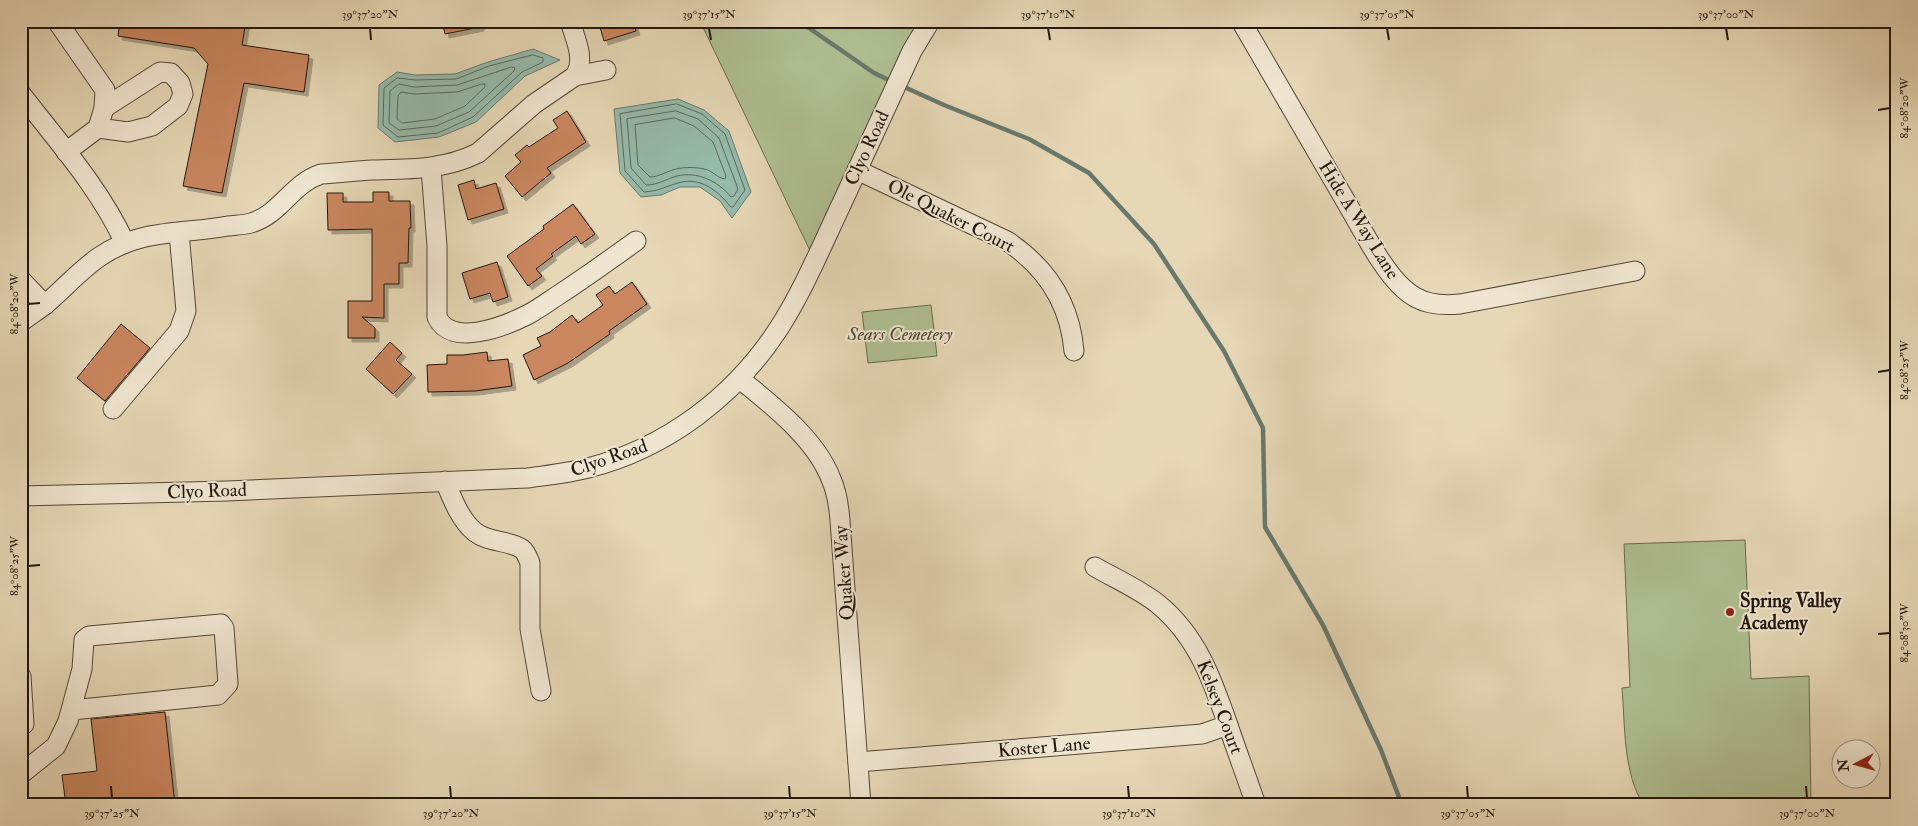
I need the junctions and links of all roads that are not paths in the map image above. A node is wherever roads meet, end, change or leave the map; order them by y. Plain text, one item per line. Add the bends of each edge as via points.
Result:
1 (58, 21) edge
2 (570, 21) edge
3 (930, 21) edge
4 (1241, 21) edge
5 (606, 70) dead end
6 (576, 76) junction
7 (21, 94) edge
8 (104, 108) junction
9 (98, 128) junction
10 (66, 152) junction
11 (431, 168) junction
12 (857, 170) junction
13 (179, 233) junction
14 (636, 241) dead end
15 (125, 243) junction
16 (1635, 271) dead end
17 (21, 280) edge
18 (45, 305) junction
19 (21, 322) edge
20 (1074, 351) dead end
21 (740, 379) junction
22 (113, 409) dead end
23 (445, 481) junction
24 (21, 496) edge
25 (1095, 567) dead end
26 (21, 676) edge
27 (541, 691) dead end
28 (72, 710) junction
29 (1228, 725) junction
30 (21, 726) edge
31 (858, 762) junction
32 (21, 774) edge
33 (861, 805) edge
34 (1256, 805) edge

1 - 8 street via 105,90
2 - 6 street via 581,59
3 - 12 street, Clyo Road via 912,52
4 - 16 street, Hide A Way Lane via 1367,238 1404,290 1421,300 1444,306
5 - 6 street
6 - 11 street via 534,104 478,153 450,165
7 - 10 street
8 - 9 street
8 - 9 street via 160,72 172,73 183,94 178,106 152,126 128,132
9 - 10 street
10 - 15 street via 101,197
11 - 13 street via 321,174 300,184 265,217 250,223
11 - 14 street via 437,246 437,318 452,332 483,331 530,314
12 - 20 street, Ole Quaker Court via 1007,241 1022,252 1039,268 1060,299 1068,315
12 - 21 street, Clyo Road via 798,295 758,358
13 - 15 street
13 - 22 street via 186,311 179,330
15 - 18 street via 85,266
17 - 18 street
18 - 19 street
21 - 23 street, Clyo Road via 694,419 622,458 559,474
21 - 31 street, Quaker Way via 802,435 816,451 832,479 840,521
23 - 24 street, Clyo Road
23 - 27 street via 455,504 474,531 486,539 516,546 526,552 530,563 530,629
25 - 29 street, Kelsey Court via 1139,591 1176,621 1197,649 1212,679
26 - 30 street via 24,724
28 - 28 street via 82,669 84,640 89,636 220,624 224,628 228,684 218,695
28 - 32 street via 56,746
29 - 31 street, Koster Lane via 1202,734
29 - 34 street, Kelsey Court
31 - 33 street, Quaker Way

